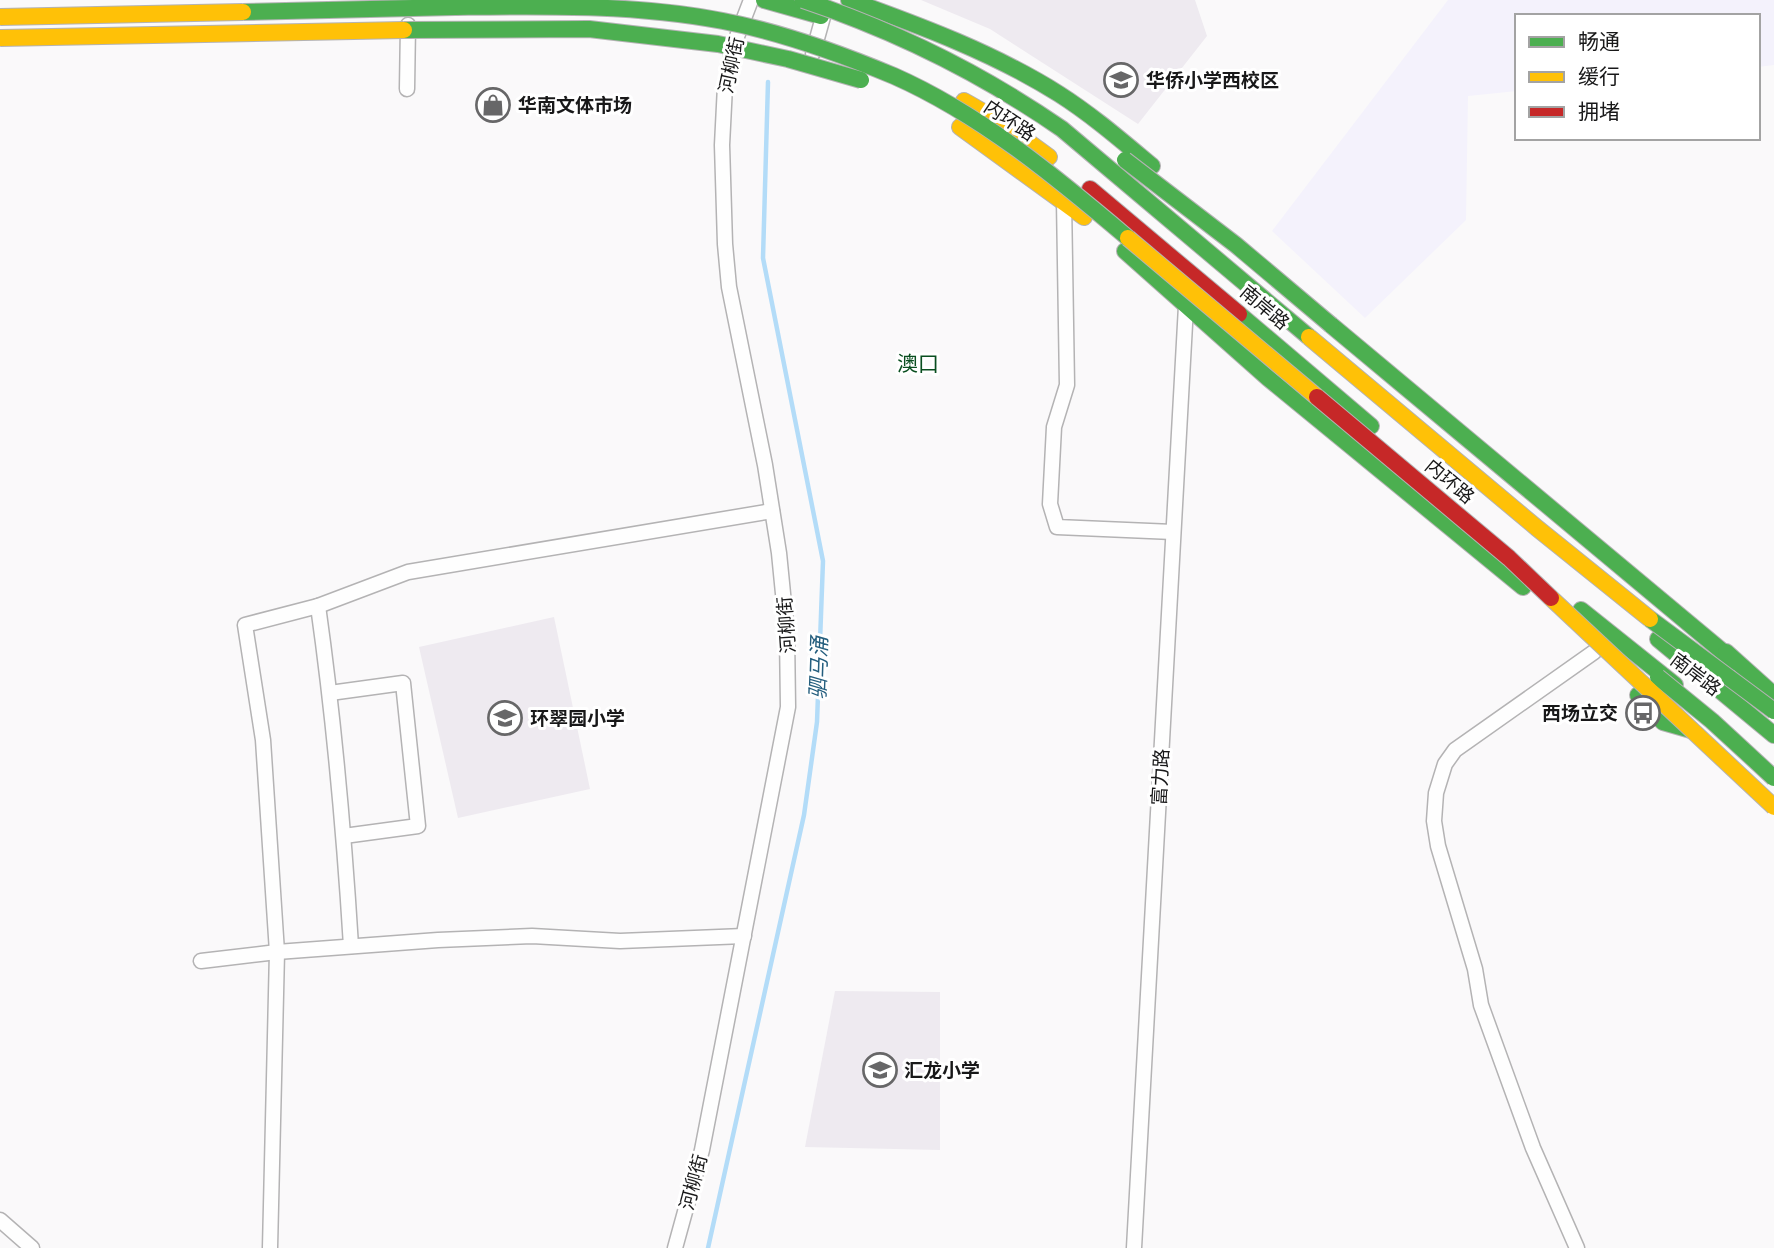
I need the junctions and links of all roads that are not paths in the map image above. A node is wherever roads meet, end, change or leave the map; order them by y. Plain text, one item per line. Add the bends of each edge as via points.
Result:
1 (205, 0) edge
2 (664, 0) edge
3 (764, 0) edge
4 (803, 0) edge
5 (849, 0) edge
6 (158, 1) edge
7 (685, 1) edge
8 (0, 4) edge
9 (748, 7) edge
10 (408, 13) junction
11 (0, 17) edge
12 (823, 17) junction
13 (204, 20) junction
14 (0, 26) edge
15 (738, 31) junction
16 (818, 34) junction
17 (0, 38) edge
18 (813, 53) junction
19 (983, 56) junction
20 (407, 89) dead end
21 (1020, 105) junction
22 (956, 110) junction
23 (1080, 181) junction
24 (1064, 201) junction
25 (1143, 205) junction
26 (1208, 213) junction
27 (1288, 278) junction
28 (1186, 306) junction
29 (1268, 310) junction
30 (1310, 324) junction
31 (772, 511) junction
32 (1441, 520) junction
33 (1485, 523) junction
34 (1173, 532) junction
35 (1509, 558) junction
36 (1512, 578) junction
37 (318, 606) junction
38 (1688, 639) junction
39 (1594, 652) junction
40 (1637, 656) junction
41 (1735, 662) junction
42 (1708, 681) junction
43 (330, 693) junction
44 (1774, 695) edge
45 (1774, 711) edge
46 (1774, 735) edge
47 (1713, 737) junction
48 (1753, 745) junction
49 (1740, 761) junction
50 (1774, 762) edge
51 (1774, 778) edge
52 (1774, 791) edge
53 (1774, 807) edge
54 (344, 836) junction
55 (744, 936) junction
56 (351, 946) junction
57 (277, 952) junction
58 (201, 961) dead end
59 (0, 1220) edge
60 (32, 1248) edge
61 (270, 1248) edge
62 (675, 1248) edge
63 (1134, 1248) edge
64 (1577, 1248) edge

1 - 6 main road
2 - 7 main road, 南岸路
3 - 12 main road, 南岸路
4 - 21 main road, 内环路, bridge via 971,70
5 - 19 main road
6 - 8 main road
6 - 13 main road
7 - 9 main road, 南岸路
9 - 15 street, 河柳街
9 - 16 main road, 南岸路
10 - 13 main road
10 - 15 main road via 594,13
10 - 20 street
11 - 22 main road, 内环路, bridge via 521,6 645,10 722,21 806,43 895,77
12 - 16 street
12 - 21 main road, 南岸路 via 923,56
13 - 14 main road
15 - 18 main road
15 - 31 street, 河柳街 via 727,68 723,114 724,244
16 - 18 street
16 - 23 main road, 南岸路 via 906,69 952,94 1001,122
17 - 22 main road, bridge via 589,29 718,44 839,73
18 - 24 main road via 868,74 938,111
19 - 21 main road
19 - 26 main road via 1069,101
21 - 25 main road, 南岸路
21 - 41 main road, bridge via 1065,121 1104,144 1236,245
21 - 45 main road, 内环路, bridge via 1096,157 1547,536
22 - 35 main road, 内环路, bridge via 1052,174
23 - 24 street
23 - 33 main road, 南岸路
24 - 28 main road
24 - 34 street via 1067,385 1054,427 1049,504 1057,527
25 - 26 main road
25 - 29 main road, 南岸路
26 - 27 main road
27 - 30 street
27 - 41 main road via 1678,602
28 - 32 main road
28 - 34 street, 富力路
29 - 30 street
29 - 42 main road, 南岸路
30 - 38 street
31 - 37 street via 408,572
31 - 55 street, 河柳街 via 786,622 788,707
32 - 33 main road
32 - 36 main road
33 - 40 main road, 南岸路
34 - 63 street, 富力路
35 - 51 main road, bridge via 1683,697
35 - 53 main road, 内环路, bridge
36 - 39 main road
36 - 40 main road
37 - 43 street
37 - 57 street via 245,625 263,740
38 - 41 street
38 - 42 street
39 - 47 main road via 1663,722
39 - 64 street via 1455,750 1445,764 1434,805 1438,846 1475,969 1481,1005
40 - 47 main road
40 - 48 main road, 南岸路
41 - 44 main road
42 - 46 main road, 南岸路
43 - 54 street
43 - 54 street via 403,683 418,825
47 - 49 main road
48 - 49 street
48 - 50 main road, 南岸路
49 - 52 main road
54 - 56 street
55 - 56 street via 620,941 532,936
55 - 62 street, 河柳街 via 702,1150
56 - 57 street
57 - 58 street
57 - 61 street
59 - 60 street

